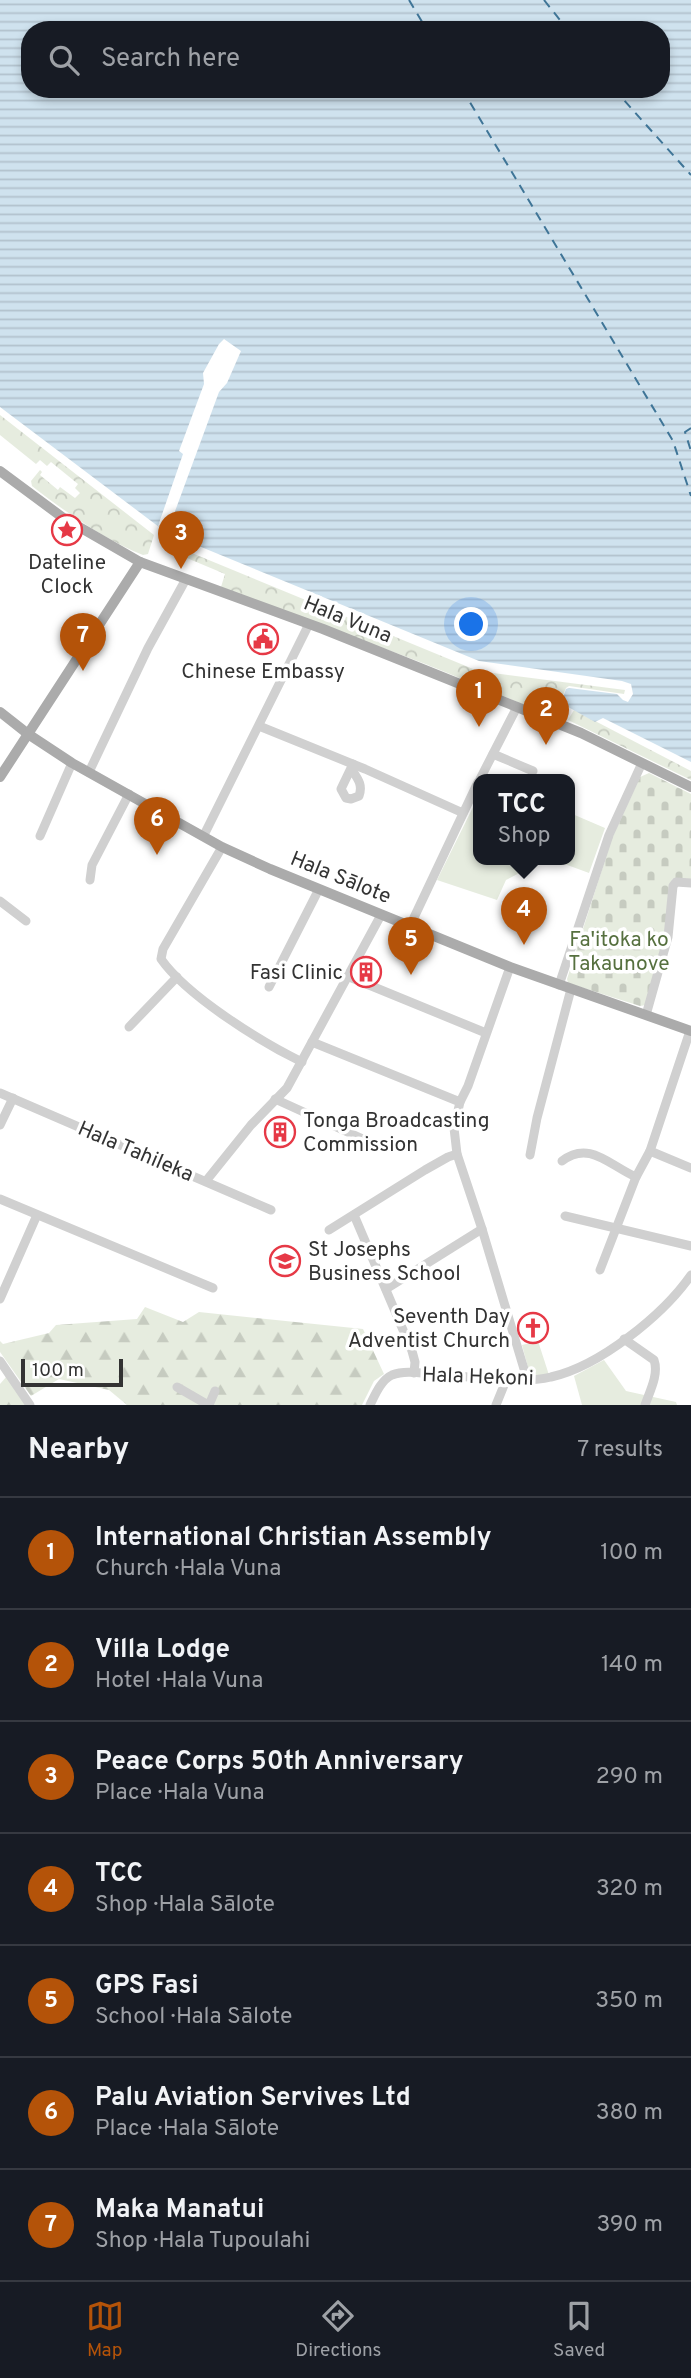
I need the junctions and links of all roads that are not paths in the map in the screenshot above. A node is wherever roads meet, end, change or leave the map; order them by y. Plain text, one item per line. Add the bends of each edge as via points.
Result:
1 (0, 471) edge
2 (140, 562) junction
3 (186, 579) junction
4 (309, 624) junction
5 (517, 707) junction
6 (0, 712) edge
7 (259, 726) junction
8 (28, 734) junction
9 (493, 754) junction
10 (72, 763) junction
11 (642, 763) junction
12 (533, 771) dead end
13 (89, 772) junction
14 (482, 774) edge
15 (0, 776) edge
16 (691, 787) edge
17 (473, 792) edge
18 (129, 793) junction
19 (463, 813) junction
20 (204, 835) junction
21 (40, 836) dead end
22 (222, 846) junction
23 (90, 880) dead end
24 (691, 883) edge
25 (319, 889) junction
26 (0, 901) edge
27 (381, 915) junction
28 (26, 921) dead end
29 (410, 926) junction
30 (510, 967) junction
31 (347, 976) junction
32 (177, 977) junction
33 (559, 985) junction
34 (268, 987) dead end
35 (571, 989) junction
36 (646, 1015) junction
37 (129, 1027) dead end
38 (690, 1031) edge
39 (486, 1032) junction
40 (312, 1042) junction
41 (302, 1062) junction
42 (0, 1093) edge
43 (13, 1098) junction
44 (275, 1099) junction
45 (460, 1102) junction
46 (0, 1125) edge
47 (365, 1140) dead end
48 (650, 1151) junction
49 (457, 1154) junction
50 (530, 1155) dead end
51 (562, 1161) dead end
52 (691, 1168) edge
53 (636, 1177) junction
54 (206, 1181) junction
55 (0, 1199) edge
56 (271, 1210) dead end
57 (37, 1215) junction
58 (354, 1215) junction
59 (565, 1216) dead end
60 (616, 1227) junction
61 (482, 1229) junction
62 (329, 1230) dead end
63 (691, 1246) edge
64 (600, 1270) dead end
65 (691, 1275) edge
66 (213, 1288) dead end
67 (386, 1289) junction
68 (0, 1299) edge
69 (624, 1339) junction
70 (0, 1361) edge
71 (414, 1373) junction
72 (507, 1378) junction
73 (527, 1379) junction
74 (177, 1387) dead end
75 (215, 1391) dead end
76 (30, 1405) edge
77 (208, 1405) edge
78 (370, 1405) edge
79 (496, 1405) edge
80 (645, 1405) edge

1 - 2 main road, Hala Vuna via 62,517
2 - 3 main road, Hala Vuna
2 - 8 main road
3 - 4 main road, Hala Vuna
3 - 13 street
4 - 5 main road, Hala Vuna
4 - 7 street
5 - 9 street
5 - 11 main road, Hala Vuna
6 - 8 main road, Hala Sālote
7 - 19 street
7 - 20 street
8 - 10 main road, Hala Sālote
8 - 15 main road
9 - 12 street
9 - 14 street
10 - 13 main road, Hala Sālote
10 - 21 street
11 - 16 main road, Hala Vuna
11 - 33 street via 609,835
13 - 18 main road, Hala Sālote
17 - 19 street
18 - 20 main road, Hala Sālote
18 - 23 street via 92,865
19 - 29 street
20 - 22 main road, Hala Sālote
22 - 25 main road, Hala Sālote
22 - 32 street via 163,948 161,959
24 - 36 street via 673,886 668,937
25 - 27 main road, Hala Sālote
25 - 34 street
26 - 28 street
27 - 29 main road, Hala Sālote
27 - 31 street
29 - 30 main road, Hala Sālote
30 - 33 main road, Hala Sālote
30 - 39 street
31 - 39 street
31 - 40 street
32 - 37 street
32 - 41 street via 276,1049
33 - 35 main road, Hala Sālote
35 - 36 main road, Hala Sālote
35 - 50 street
36 - 38 main road, Hala Sālote
38 - 48 street
39 - 45 street
40 - 41 street
40 - 45 street
41 - 44 street
42 - 43 street, Hala Tahileka
43 - 46 street
43 - 54 street, Hala Tahileka
44 - 47 street
44 - 54 street
45 - 49 street via 454,1128
48 - 52 street
48 - 53 street
49 - 58 street
49 - 61 street
51 - 53 street via 584,1151
53 - 60 street
54 - 56 street, Hala Tahileka
55 - 57 street
57 - 66 street
57 - 68 street
58 - 62 street
58 - 67 street
59 - 60 street
60 - 63 street
60 - 64 street
61 - 67 street
61 - 73 street
65 - 69 street, Hala Hekoni
67 - 71 street via 412,1351
69 - 73 street, Hala Hekoni via 570,1372
69 - 80 street via 656,1364
70 - 76 street
71 - 72 street, Hala Hekoni
71 - 78 street, Hala Hekoni via 386,1379
72 - 73 street, Hala Hekoni
72 - 79 street
74 - 77 street
75 - 77 street

